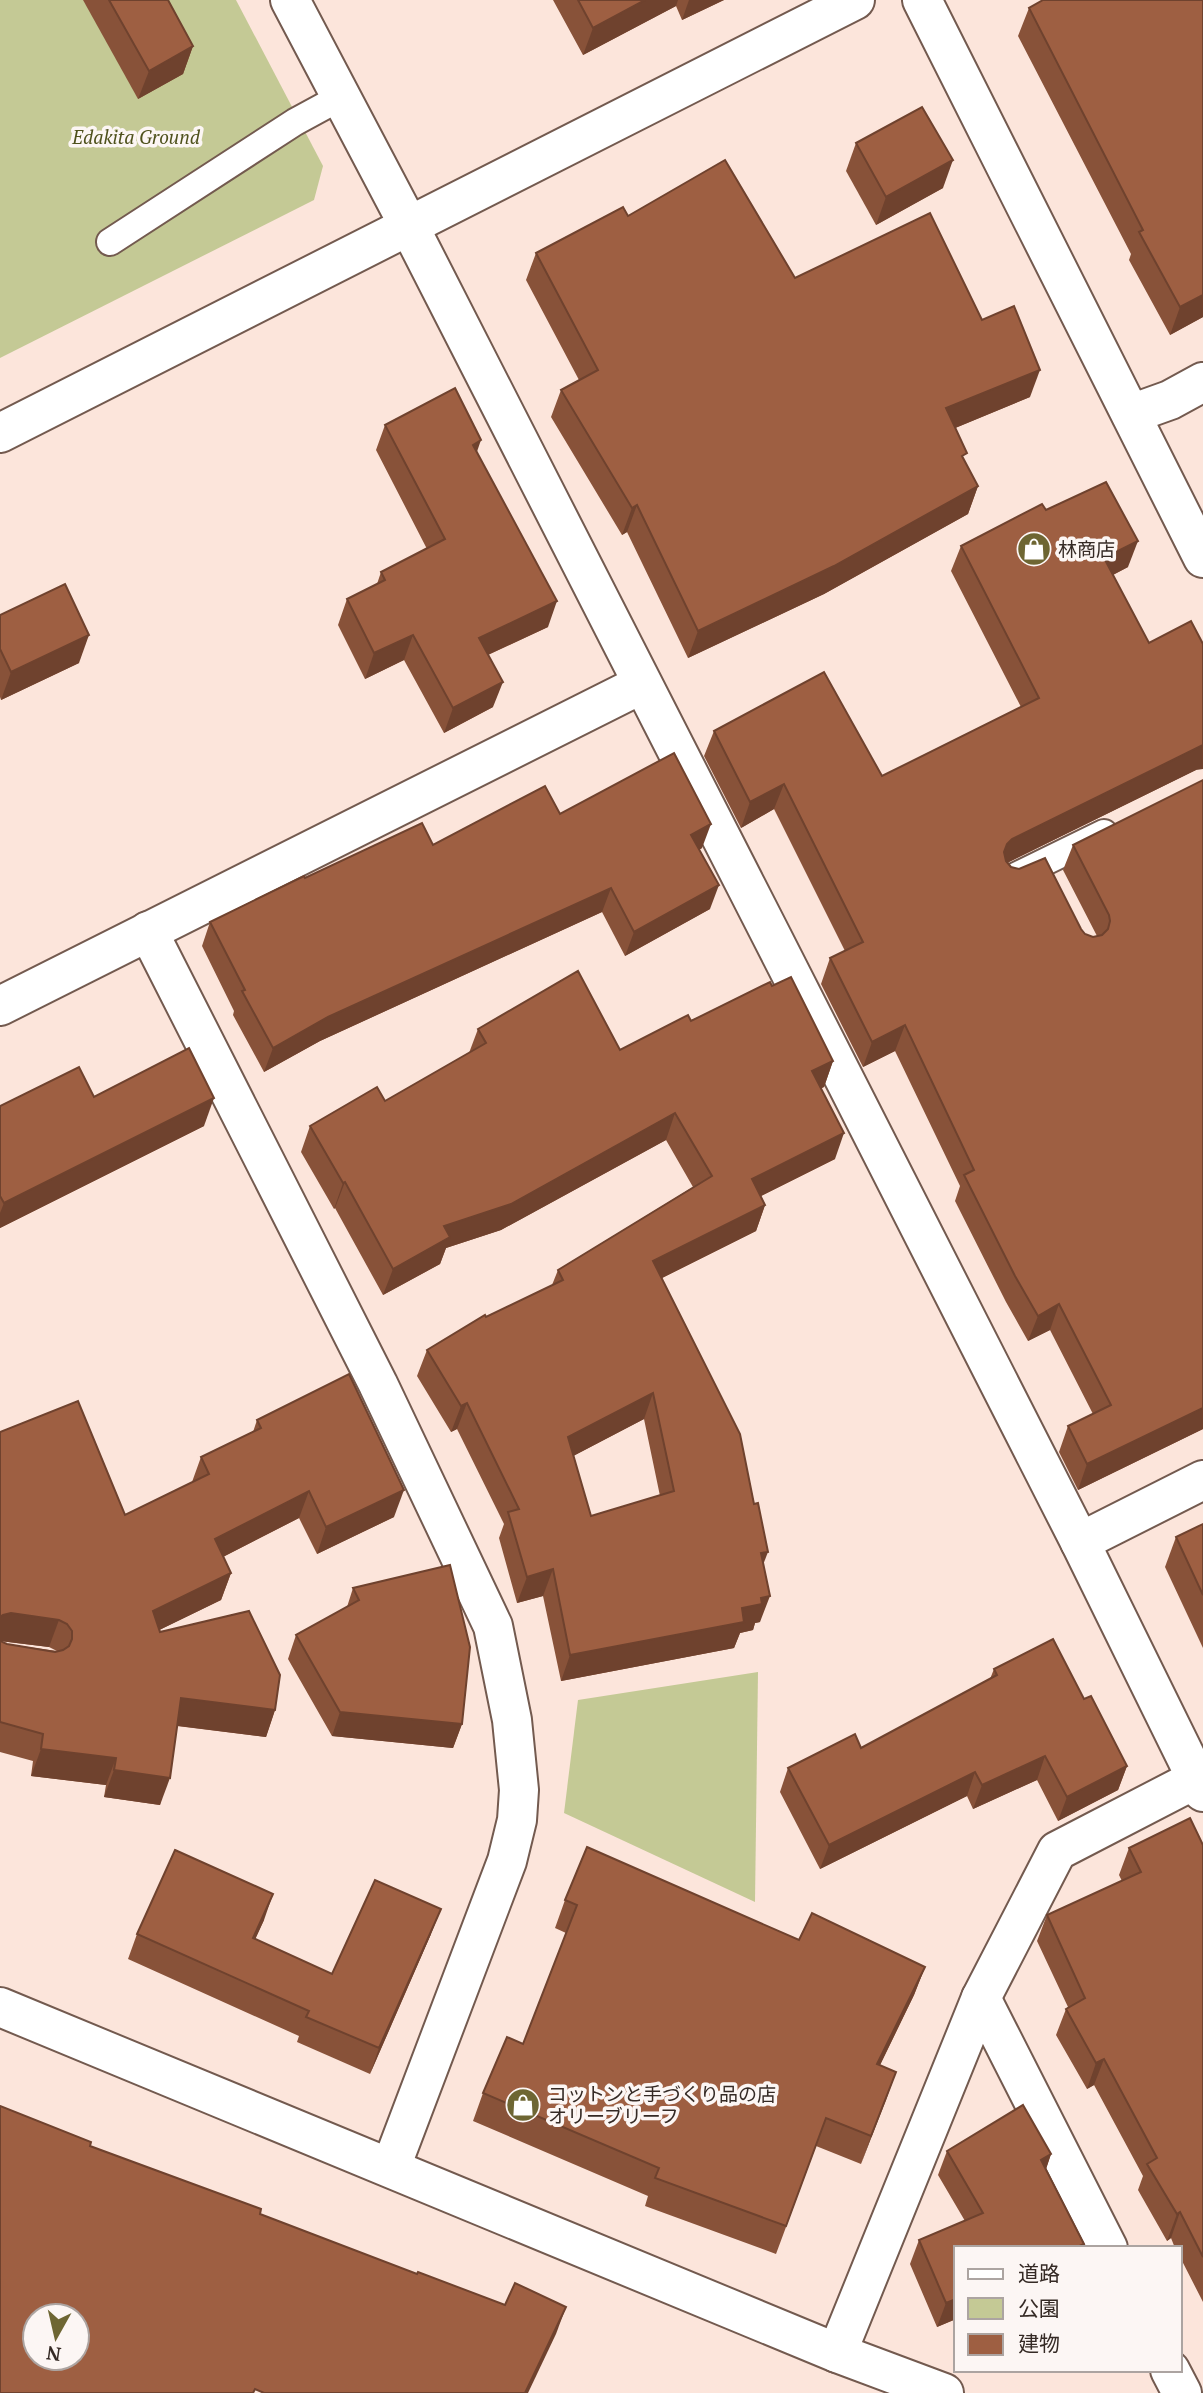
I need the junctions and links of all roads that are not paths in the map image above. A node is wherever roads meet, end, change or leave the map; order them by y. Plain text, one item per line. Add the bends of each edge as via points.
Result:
1 (290, 0) edge
2 (855, 0) edge
3 (922, 0) edge
4 (341, 97) junction
5 (409, 226) junction
6 (110, 242) dead end
7 (1203, 382) edge
8 (1131, 414) junction
9 (0, 433) edge
10 (1203, 558) edge
11 (642, 684) junction
12 (1129, 821) edge
13 (1042, 863) junction
14 (1010, 879) edge
15 (1054, 887) edge
16 (148, 931) junction
17 (0, 1006) edge
18 (1203, 1480) edge
19 (1080, 1542) junction
20 (1200, 1786) edge
21 (981, 1998) junction
22 (0, 2007) edge
23 (391, 2167) junction
24 (1107, 2246) edge
25 (837, 2353) junction
26 (1171, 2372) edge
27 (944, 2393) edge
28 (1182, 2393) edge

1 - 4 street
2 - 5 street
3 - 8 street
4 - 5 street
4 - 6 lane
5 - 9 street
5 - 11 street
7 - 8 street
8 - 10 street
11 - 16 street
11 - 19 street
12 - 13 lane
13 - 14 lane
13 - 15 lane
16 - 17 street
16 - 23 street via 378,1384 493,1626 512,1720 519,1790 507,1861
18 - 19 street
19 - 20 street
20 - 21 street via 1057,1852
21 - 24 street
21 - 25 street
22 - 23 street
23 - 25 street
25 - 27 street
26 - 28 street

